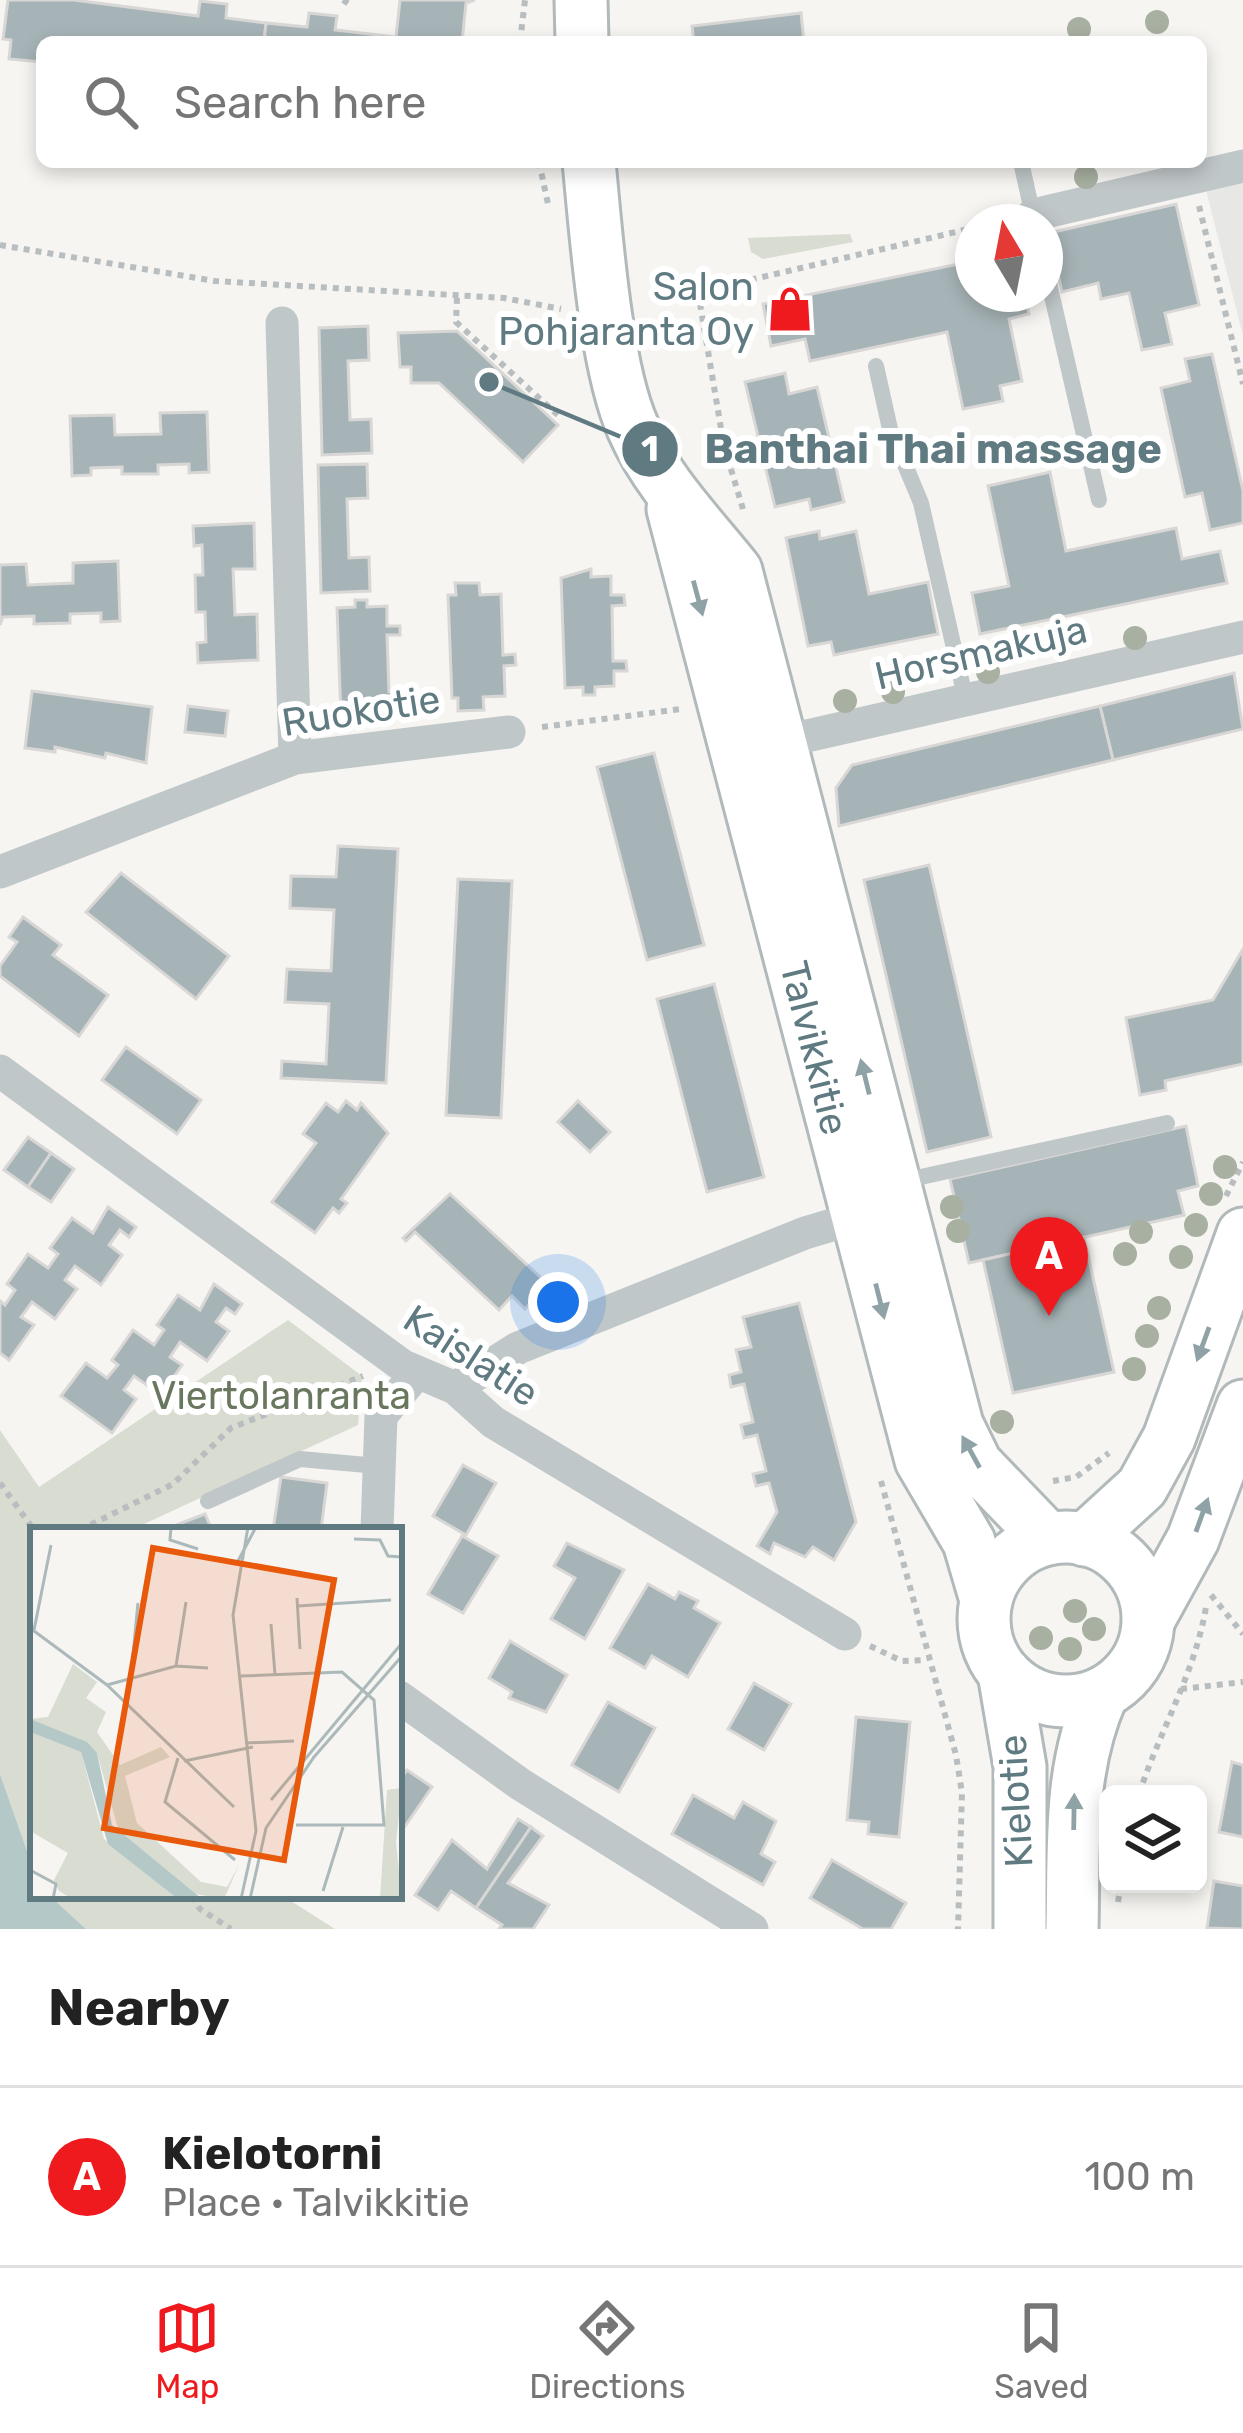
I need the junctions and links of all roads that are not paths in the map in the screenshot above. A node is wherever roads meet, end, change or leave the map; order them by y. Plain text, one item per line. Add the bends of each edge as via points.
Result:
1 (581, 0) edge
2 (582, 36) edge
3 (1243, 166) edge
4 (590, 168) edge
5 (1022, 168) edge
6 (1031, 204) edge
7 (1063, 211) edge
8 (1056, 312) edge
9 (281, 323) dead end
10 (876, 366) dead end
11 (1099, 500) dead end
12 (1243, 637) edge
13 (966, 701) junction
14 (509, 732) road end
15 (759, 747) junction
16 (295, 758) junction
17 (0, 873) edge
18 (0, 1071) edge
19 (1167, 1123) dead end
20 (876, 1200) junction
21 (1231, 1222) edge
22 (416, 1374) junction
23 (454, 1388) junction
24 (1243, 1406) edge
25 (378, 1466) junction
26 (208, 1501) dead end
27 (377, 1527) edge
28 (1066, 1539) junction
29 (986, 1600) junction
30 (1150, 1619) junction
31 (845, 1634) road end
32 (1004, 1673) junction
33 (1102, 1694) junction
34 (402, 1699) edge
35 (752, 1929) edge
36 (1020, 1929) edge
37 (1072, 1929) edge

1 - 2 main road
3 - 7 street
4 - 15 main road, Talvikkitie via 632,426 667,486 736,571
5 - 6 lane
8 - 11 lane
9 - 16 street
10 - 13 lane via 890,429 921,503
12 - 13 street, Horsmakuja
13 - 15 street, Horsmakuja
14 - 16 street, Ruokotie
15 - 20 main road, Talvikkitie
16 - 17 street, Ruokotie
18 - 22 street, Kaislatie
19 - 20 lane
20 - 23 street via 518,1348
28 -> 20 main road, Talvikkitie via 976,1464
20 -> 29 main road, Talvikkitie via 921,1460 969,1542
21 -> 28 main road via 1169,1438 1142,1486
22 - 23 street, Kaislatie
22 - 25 street via 381,1416
23 - 31 street, Kaislatie via 493,1422
30 -> 24 main road via 1193,1539
25 - 26 lane via 301,1459
25 - 27 street
28 - 29 main road via 1009,1560
28 - 30 main road via 1126,1562 1142,1584
29 - 32 main road via 985,1636
30 - 33 main road via 1134,1666
32 - 33 main road via 1051,1700
32 - 36 main road, Kielotie via 1020,1767
37 -> 33 main road, Kielotie via 1075,1780
34 - 35 street via 520,1784

